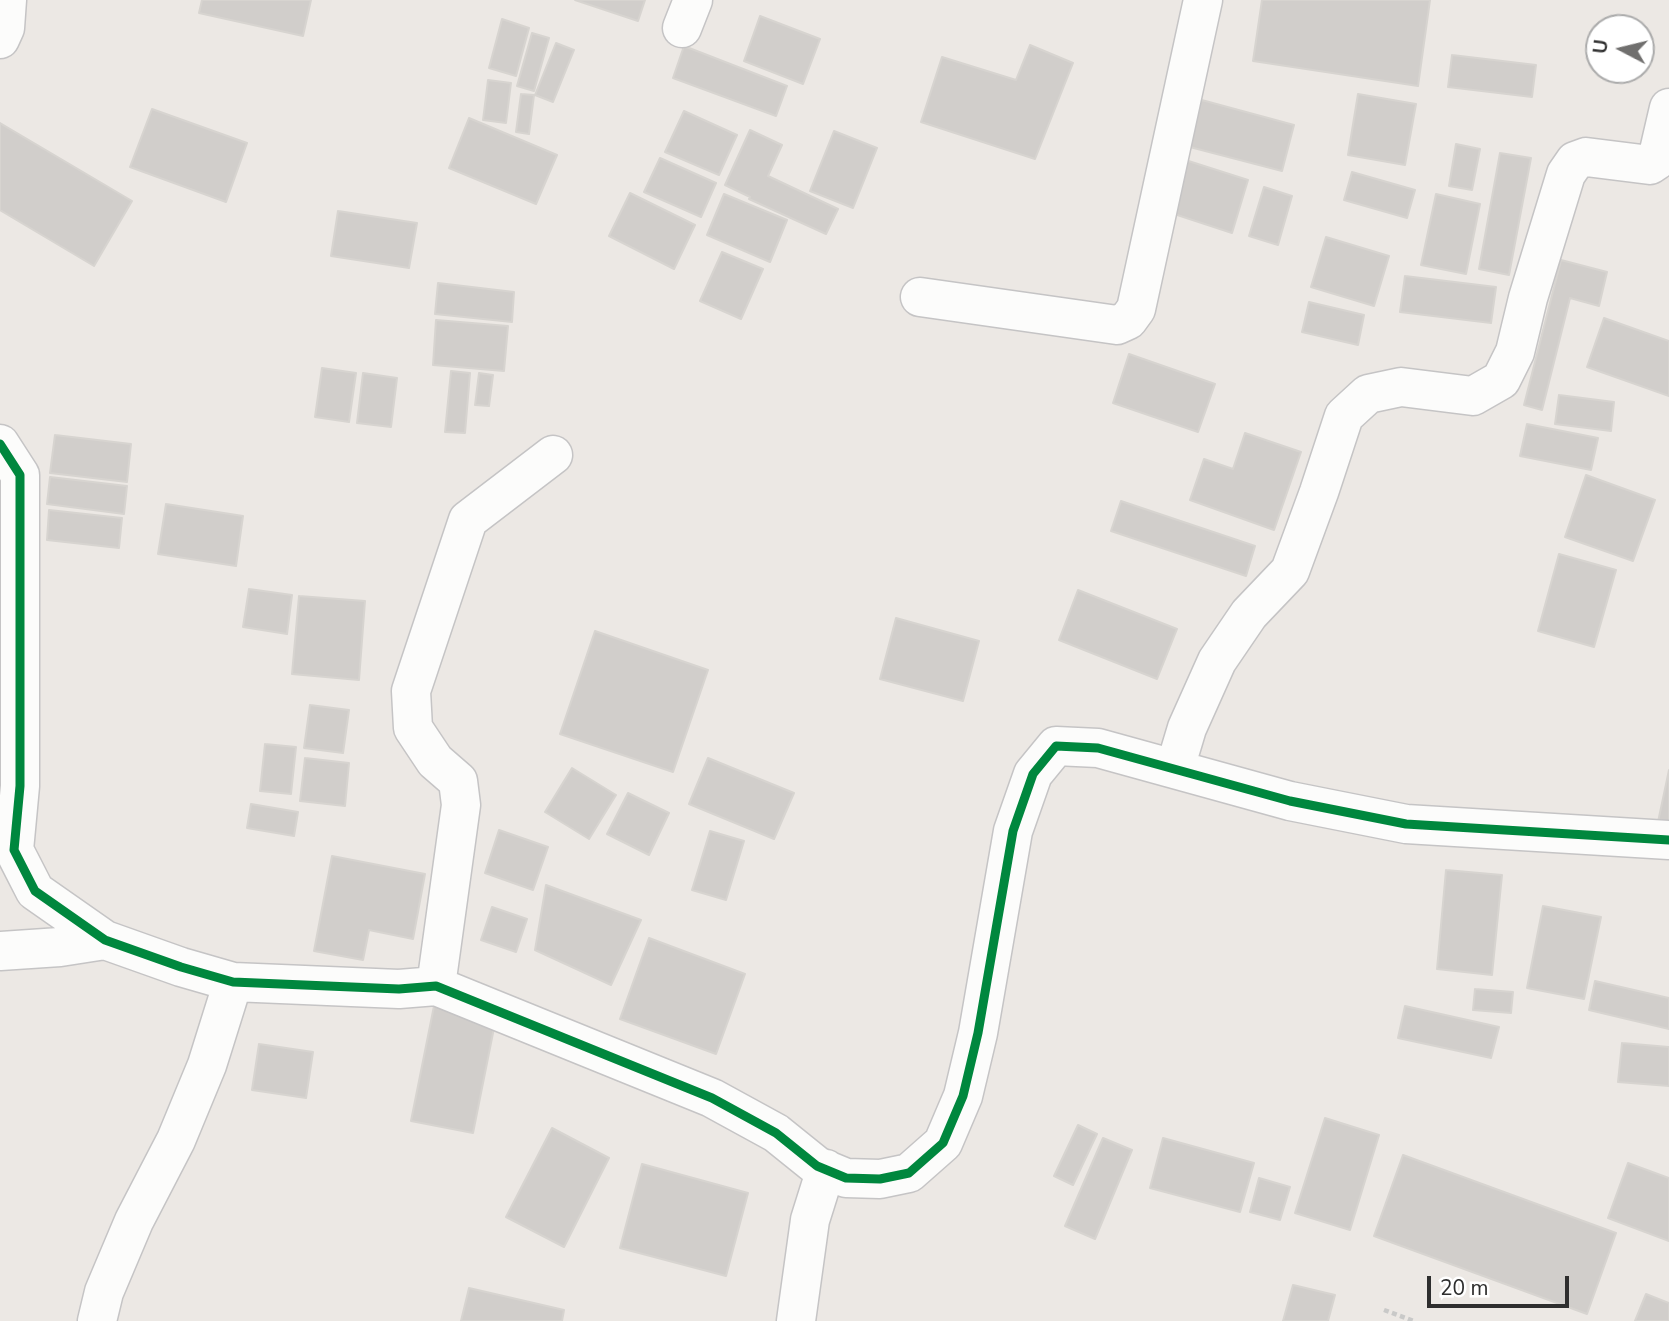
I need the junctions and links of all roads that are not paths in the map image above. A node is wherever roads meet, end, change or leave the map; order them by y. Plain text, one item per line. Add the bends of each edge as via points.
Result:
1 (7, 0) edge
2 (1203, 0) edge
3 (0, 38) edge
4 (1669, 108) edge
5 (919, 298) dead end
6 (0, 444) edge
7 (553, 455) dead end
8 (1175, 768) junction
9 (1669, 840) edge
10 (105, 940) junction
11 (0, 951) edge
12 (233, 982) junction
13 (436, 986) junction
14 (826, 1169) junction
15 (97, 1321) edge
16 (796, 1321) edge

1 - 3 street
2 - 5 street via 1136,309 1128,320 1117,325
4 - 8 street via 1656,161 1650,165 1586,157 1575,161 1566,174 1515,352 1501,380 1473,396 1401,387 1368,394 1344,416 1290,570 1249,614 1217,661 1187,727
6 - 10 street via 20,475 20,786 14,850 35,891
7 - 13 street via 468,520 411,691 412,728 435,761 458,781 461,805
8 - 9 street via 1290,801 1406,824
8 - 14 street via 1098,747 1056,746 1032,774 1013,831 978,1032 963,1096 943,1143 909,1173 880,1179 846,1178
10 - 11 street
10 - 12 street
12 - 13 street via 399,989
12 - 15 street via 207,1065 129,1233
13 - 14 street via 712,1098 776,1133
14 - 16 street via 810,1220

